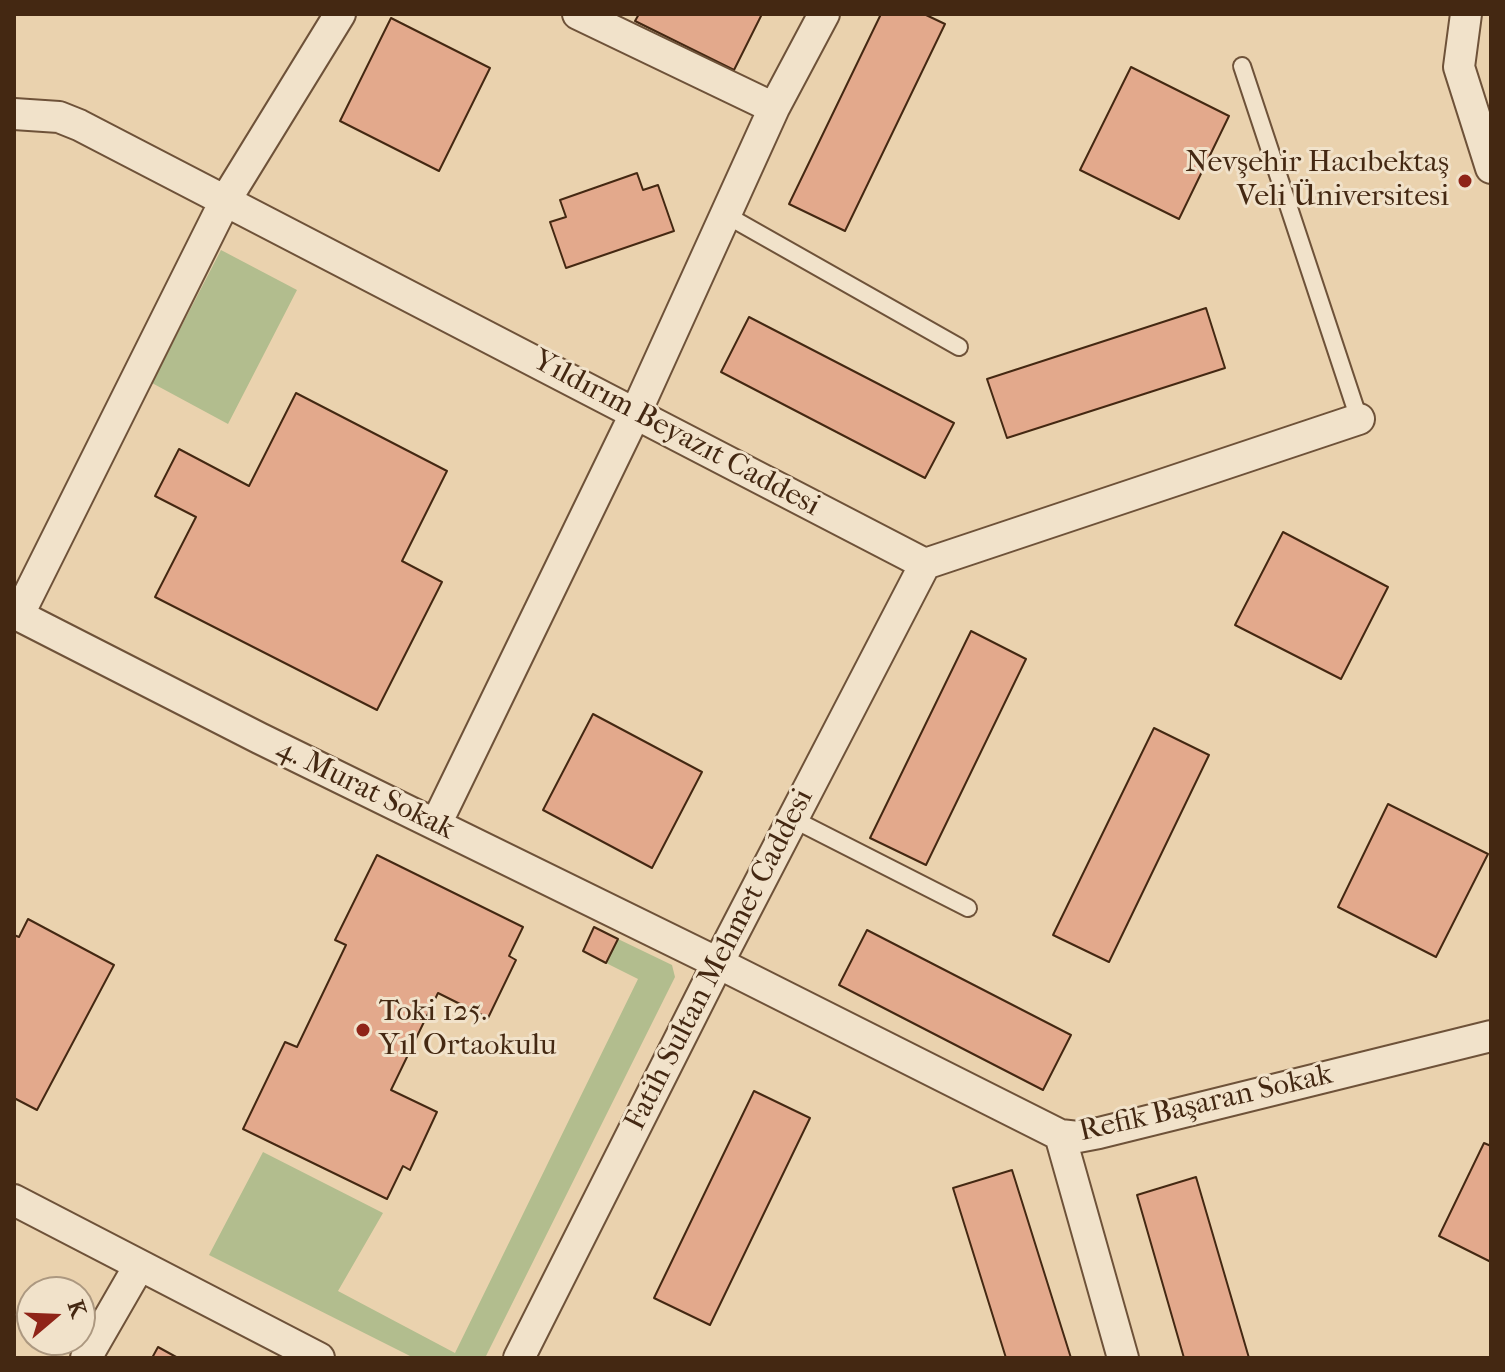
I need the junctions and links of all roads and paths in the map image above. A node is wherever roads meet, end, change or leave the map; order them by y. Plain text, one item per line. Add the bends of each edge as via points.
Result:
1 (340, 14) edge
2 (578, 14) edge
3 (824, 14) edge
4 (1466, 14) edge
5 (1242, 66) dead end
6 (774, 108) junction
7 (14, 114) edge
8 (1491, 168) edge
9 (225, 201) junction
10 (726, 215) junction
11 (959, 347) dead end
12 (636, 412) junction
13 (1359, 419) joint
14 (925, 564) junction
15 (16, 614) edge
16 (793, 819) junction
17 (436, 824) junction
18 (968, 908) dead end
19 (718, 963) junction
20 (1491, 1036) edge
21 (1060, 1135) junction
22 (14, 1200) edge
23 (139, 1266) junction
24 (86, 1358) edge
25 (319, 1358) edge
26 (519, 1358) edge
27 (1123, 1358) edge

1 - 9 street
2 - 6 street
3 - 6 street
4 - 8 street via 1459,67
5 - 13 lane
6 - 10 street
7 - 9 street, Yıldırım Beyazıt Caddesi via 59,117 79,125
9 - 12 street, Yıldırım Beyazıt Caddesi
9 - 15 street
10 - 11 lane
10 - 12 street
12 - 14 street, Yıldırım Beyazıt Caddesi
12 - 17 street
13 - 14 street
14 - 16 street, Fatih Sultan Mehmet Caddesi
15 - 17 street, 4. Murat Sokak
16 - 18 lane
16 - 19 street, Fatih Sultan Mehmet Caddesi
17 - 19 street, 4. Murat Sokak
19 - 21 street, Refik Başaran Sokak
19 - 26 street, Fatih Sultan Mehmet Caddesi
20 - 21 street, Refik Başaran Sokak via 1099,1133
21 - 27 street
22 - 23 street
23 - 24 street
23 - 25 street

